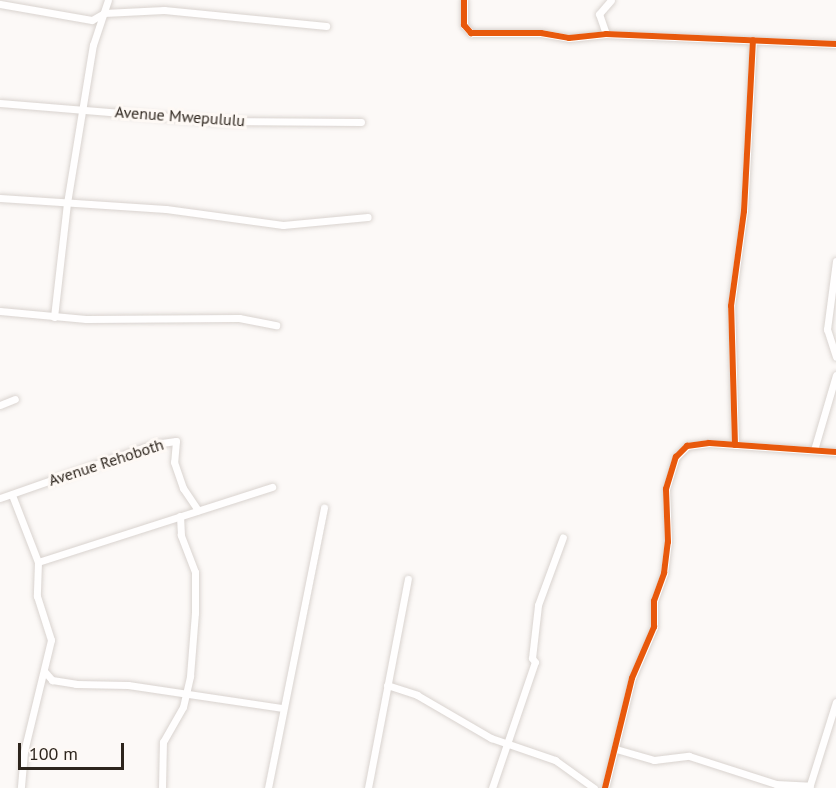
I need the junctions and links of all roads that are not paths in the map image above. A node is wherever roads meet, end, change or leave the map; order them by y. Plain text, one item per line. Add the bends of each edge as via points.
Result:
1 (108, 0) edge
2 (464, 0) edge
3 (610, 0) edge
4 (0, 4) edge
5 (104, 14) junction
6 (326, 26) dead end
7 (606, 34) junction
8 (753, 40) junction
9 (836, 44) edge
10 (0, 103) edge
11 (84, 109) junction
12 (361, 122) dead end
13 (0, 198) edge
14 (68, 203) junction
15 (368, 217) dead end
16 (836, 261) edge
17 (0, 311) edge
18 (54, 317) junction
19 (276, 324) dead end
20 (836, 357) edge
21 (836, 375) edge
22 (15, 399) dead end
23 (0, 405) edge
24 (735, 445) junction
25 (814, 450) junction
26 (836, 452) edge
27 (272, 487) dead end
28 (12, 495) junction
29 (0, 498) edge
30 (324, 508) dead end
31 (198, 510) junction
32 (180, 516) junction
33 (563, 537) dead end
34 (38, 562) junction
35 (408, 579) dead end
36 (45, 672) junction
37 (387, 685) junction
38 (184, 693) junction
39 (836, 702) edge
40 (281, 708) junction
41 (508, 744) junction
42 (616, 749) junction
43 (810, 787) edge
44 (21, 788) edge
45 (162, 788) edge
46 (268, 788) edge
47 (368, 788) edge
48 (492, 788) edge
49 (594, 788) edge
50 (605, 788) edge

1 - 5 street
2 - 7 street via 464,25 471,33 541,33 569,38
3 - 7 street via 599,14
4 - 5 street via 92,20
5 - 6 street via 164,10
5 - 11 street via 93,45
7 - 8 street
8 - 9 street
8 - 24 street via 744,211 731,306
10 - 11 street, Avenue Mwepululu via 65,111
11 - 12 street, Avenue Mwepululu via 218,122
11 - 14 street
13 - 14 street
14 - 15 street via 166,209 283,225
14 - 18 street
16 - 20 street via 827,329
17 - 18 street
18 - 19 street via 239,318
21 - 25 street
22 - 23 street
24 - 25 street
24 - 42 street via 687,446 668,475 664,573 654,601 652,635 619,719
25 - 26 street
27 - 31 street
28 - 29 street, Avenue Rehoboth
28 - 31 street, Avenue Rehoboth via 59,476 176,441 174,462 183,488
28 - 34 street
30 - 40 street
31 - 32 street
32 - 34 street
32 - 38 street via 181,535 195,572 190,676
33 - 41 street via 538,605 532,658 535,662
34 - 36 street via 37,596 51,640
35 - 37 street
36 - 38 street via 52,680 76,684
36 - 44 street via 24,752
37 - 41 street via 417,695 481,733
37 - 47 street
38 - 40 street
38 - 45 street via 183,707 163,742
39 - 43 street
40 - 46 street
41 - 48 street
41 - 49 street via 555,760
42 - 43 street via 654,760 690,756 776,784
42 - 50 street

